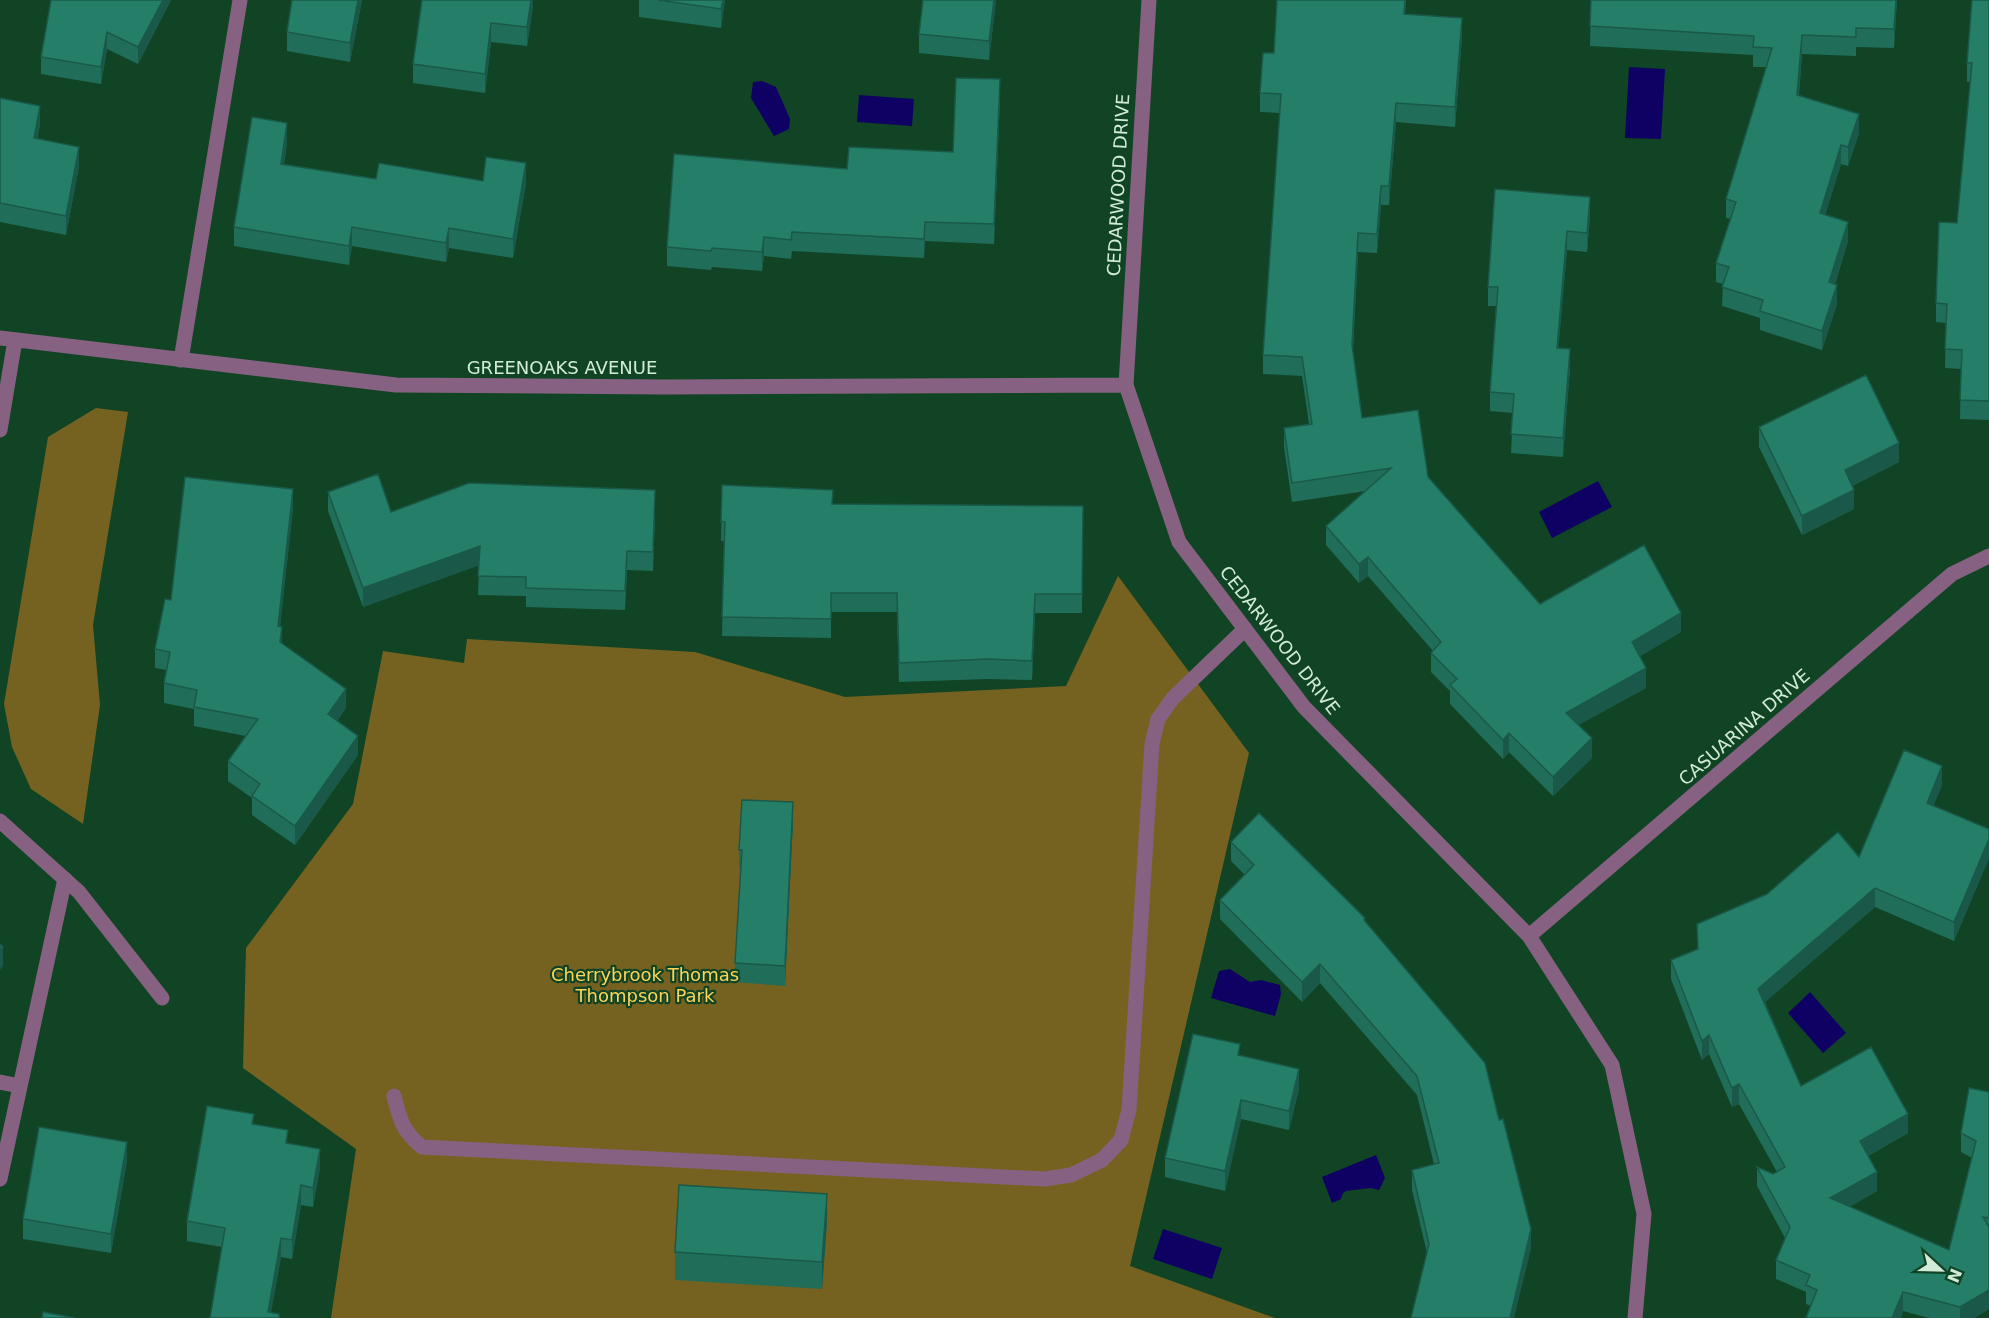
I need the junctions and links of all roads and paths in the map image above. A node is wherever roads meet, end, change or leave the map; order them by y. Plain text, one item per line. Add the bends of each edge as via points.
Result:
1 (240, 0) edge
2 (1149, 0) edge
3 (8, 339) edge
4 (181, 360) junction
5 (1126, 385) junction
6 (0, 430) edge
7 (1989, 556) edge
8 (1245, 629) junction
9 (0, 821) edge
10 (65, 879) junction
11 (1529, 936) junction
12 (162, 998) dead end
13 (0, 1082) edge
14 (20, 1086) junction
15 (394, 1095) dead end
16 (0, 1179) edge
17 (1635, 1318) edge

1 - 4 street
2 - 5 street, CEDARWOOD DRIVE
3 - 4 street, GREENOAKS AVENUE
3 - 6 street
4 - 5 street, GREENOAKS AVENUE via 396,385
5 - 8 street, CEDARWOOD DRIVE via 1179,542
7 - 11 street, CASUARINA DRIVE via 1952,574
8 - 11 street, CEDARWOOD DRIVE via 1304,707
8 - 15 street via 1173,698 1158,719 1152,744 1129,1110 1121,1140 1102,1161 1071,1175 1044,1179 422,1147 402,1126
9 - 10 street
10 - 12 street
10 - 14 street
11 - 17 street, CEDARWOOD DRIVE via 1612,1065 1644,1214
13 - 14 street
14 - 16 street

